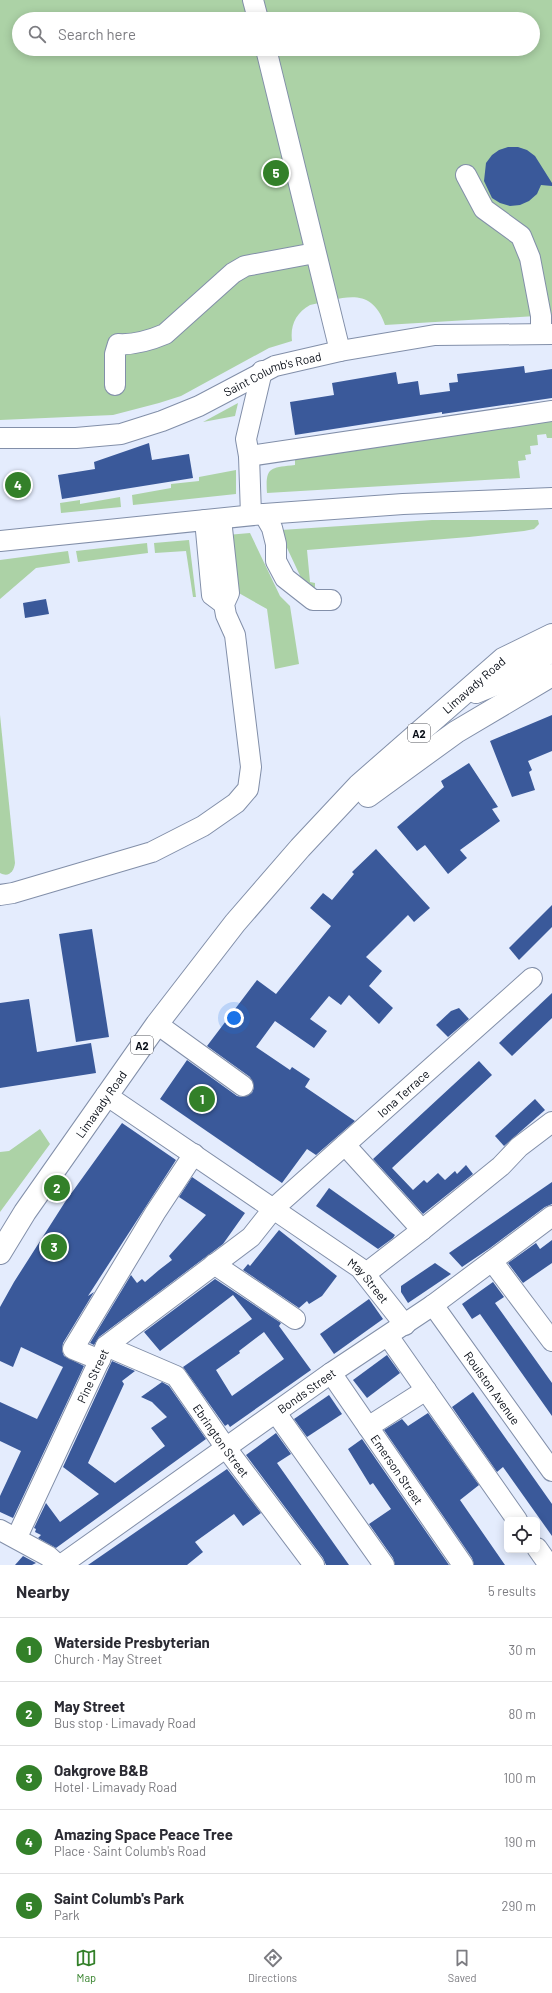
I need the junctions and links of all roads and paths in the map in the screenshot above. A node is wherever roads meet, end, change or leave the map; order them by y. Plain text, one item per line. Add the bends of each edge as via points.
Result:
1 (253, 0) edge
2 (256, 12) edge
3 (268, 56) edge
4 (466, 175) dead end
5 (315, 253) junction
6 (546, 334) edge
7 (340, 351) junction
8 (262, 371) junction
9 (115, 385) dead end
10 (552, 411) edge
11 (0, 438) edge
12 (249, 456) junction
13 (552, 498) edge
14 (258, 514) junction
15 (205, 520) junction
16 (0, 542) edge
17 (331, 600) dead end
18 (552, 635) edge
19 (552, 651) edge
20 (552, 675) edge
21 (456, 700) junction
22 (300, 848) junction
23 (0, 895) edge
24 (532, 978) dead end
25 (157, 1024) junction
26 (243, 1086) dead end
27 (106, 1095) junction
28 (552, 1122) edge
29 (345, 1145) junction
30 (194, 1154) junction
31 (274, 1208) junction
32 (552, 1216) edge
33 (422, 1230) junction
34 (0, 1253) edge
35 (492, 1261) junction
36 (214, 1264) junction
37 (365, 1274) junction
38 (433, 1305) junction
39 (294, 1319) dead end
40 (405, 1325) junction
41 (388, 1336) junction
42 (552, 1341) edge
43 (103, 1353) junction
44 (331, 1373) junction
45 (426, 1390) junction
46 (276, 1413) junction
47 (368, 1427) junction
48 (226, 1448) junction
49 (552, 1471) edge
50 (516, 1517) edge
51 (8, 1534) edge
52 (540, 1552) edge
53 (58, 1565) edge
54 (61, 1565) edge
55 (314, 1565) edge
56 (384, 1565) edge
57 (463, 1565) edge
58 (549, 1565) edge

1 - 2 street
3 - 5 street
4 - 6 street via 484,209 521,236 530,258
5 - 7 street
5 - 9 street via 245,266 233,273 165,334 127,345 118,344 115,354
6 - 7 street, Saint Columb's Road via 436,335
7 - 8 street, Saint Columb's Road
8 - 11 street, Saint Columb's Road via 199,406 121,434 76,438
8 - 12 street via 246,439
10 - 12 street
12 - 14 street
13 - 14 street via 403,504
14 - 15 street
14 - 17 street via 272,528 276,544 290,559 301,590 313,600
15 - 16 street
15 - 23 street via 212,595 224,604 235,635 251,766 248,789 236,803 203,826 152,852
18 - 21 highway, Limavady Road / A2 via 503,660
19 - 21 highway via 498,683
20 - 22 highway, Limavady Road / A2 via 456,732
21 - 22 highway, Limavady Road / A2 via 359,785
22 - 25 highway, Limavady Road / A2 via 235,922
24 - 29 street, Iona Terrace
25 - 26 street
25 - 27 highway, Limavady Road / A2
27 - 30 street, May Street
27 - 34 highway, Limavady Road / A2 via 25,1212
28 - 33 street
29 - 31 street, Iona Terrace
29 - 33 street
30 - 31 street, May Street
30 - 43 street, Ebrington Street via 155,1212 73,1349
31 - 36 street, Pine Street via 251,1237
31 - 37 street, May Street via 336,1250
32 - 35 street, Bonds Street
33 - 37 street
35 - 38 street, Bonds Street
35 - 42 street
36 - 39 street
36 - 43 street, Pine Street
37 - 40 street, May Street
38 - 40 street, Bonds Street
38 - 49 street, Roulston Avenue
40 - 41 street, Bonds Street
41 - 44 street, Bonds Street
41 - 45 street
43 - 48 street, Ebrington Street via 176,1376
43 - 51 street, Pine Street
44 - 46 street, Bonds Street
44 - 47 street, Emerson Street
45 - 47 street
45 - 50 street
46 - 48 street, Bonds Street
46 - 56 street
47 - 57 street, Emerson Street
48 - 54 street, Bonds Street
48 - 55 street, Ebrington Street
51 - 53 street via 48,1556
52 - 58 street

